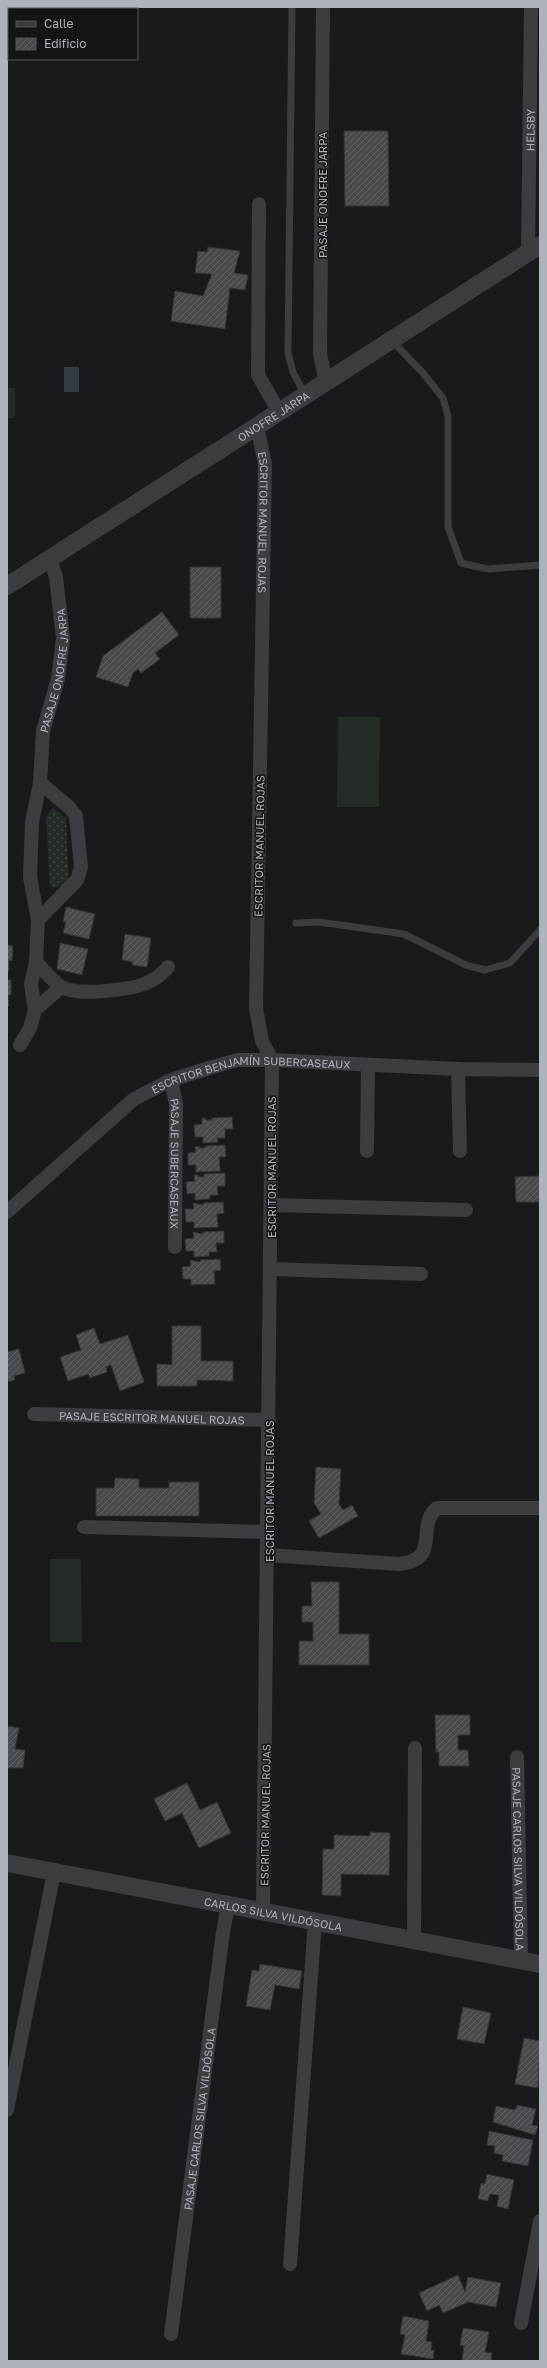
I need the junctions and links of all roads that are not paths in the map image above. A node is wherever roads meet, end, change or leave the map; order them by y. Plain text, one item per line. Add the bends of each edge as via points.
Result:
1 (292, 7) edge
2 (323, 7) edge
3 (531, 7) edge
4 (259, 204) dead end
5 (534, 249) edge
6 (391, 340) junction
7 (326, 382) junction
8 (305, 396) junction
9 (279, 412) junction
10 (257, 427) junction
11 (50, 559) junction
12 (540, 565) edge
13 (7, 586) edge
14 (40, 783) junction
15 (38, 920) junction
16 (296, 923) dead end
17 (540, 930) edge
18 (36, 962) junction
19 (168, 967) dead end
20 (61, 987) junction
21 (35, 1010) junction
22 (20, 1045) dead end
23 (272, 1060) junction
24 (368, 1065) junction
25 (458, 1069) junction
26 (540, 1070) edge
27 (171, 1080) junction
28 (367, 1151) dead end
29 (460, 1151) dead end
30 (271, 1205) junction
31 (466, 1210) dead end
32 (7, 1212) edge
33 (175, 1248) dead end
34 (270, 1269) junction
35 (421, 1274) dead end
36 (34, 1414) dead end
37 (269, 1420) junction
38 (540, 1508) edge
39 (84, 1527) dead end
40 (269, 1532) junction
41 (268, 1555) junction
42 (415, 1748) dead end
43 (517, 1757) dead end
44 (7, 1863) edge
45 (54, 1872) junction
46 (228, 1905) junction
47 (263, 1912) junction
48 (315, 1921) junction
49 (414, 1940) junction
50 (521, 1960) junction
51 (540, 1964) edge
52 (7, 2110) edge
53 (540, 2220) edge
54 (290, 2264) dead end
55 (521, 2323) dead end
56 (171, 2334) dead end

1 - 8 lane via 288,353 293,372
2 - 7 street, PASAJE ONOFRE JARPA via 320,354
3 - 5 street, HELSBY
4 - 9 street via 258,375
5 - 6 street, ONOFRE JARPA
6 - 7 street, ONOFRE JARPA
6 - 12 lane via 443,398 448,416 448,527 461,563 488,569
7 - 8 street, ONOFRE JARPA
8 - 9 street, ONOFRE JARPA
9 - 10 street, ONOFRE JARPA
10 - 11 street, ONOFRE JARPA
10 - 23 street, ESCRITOR MANUEL ROJAS via 265,464 256,1008 262,1041
11 - 13 street, ONOFRE JARPA
11 - 14 street, PASAJE ONOFRE JARPA via 56,577 63,638 58,679 43,731
14 - 15 street, PASAJE ONOFRE JARPA via 32,822 30,877
14 - 15 street via 70,807 76,816 81,867 78,880
15 - 18 street, PASAJE ONOFRE JARPA
16 - 17 lane via 319,922 404,934 466,965 485,970 510,963
18 - 20 street
18 - 21 street, PASAJE ONOFRE JARPA via 31,984
19 - 20 street via 160,976 148,983 132,987 86,992
20 - 21 street
21 - 22 street, PASAJE ONOFRE JARPA via 30,1028
23 - 24 street, ESCRITOR BENJAMÍN SUBERCASEAUX
23 - 27 street, ESCRITOR BENJAMÍN SUBERCASEAUX via 237,1060
23 - 30 street, ESCRITOR MANUEL ROJAS
24 - 25 street, ESCRITOR BENJAMÍN SUBERCASEAUX
24 - 28 street
25 - 26 street, ESCRITOR BENJAMÍN SUBERCASEAUX
25 - 29 street
27 - 32 street, ESCRITOR BENJAMÍN SUBERCASEAUX via 134,1099
27 - 33 street, PASAJE SUBERCASEAUX via 176,1104
30 - 31 street
30 - 34 street, ESCRITOR MANUEL ROJAS
34 - 35 street
34 - 37 street, ESCRITOR MANUEL ROJAS
36 - 37 street, PASAJE ESCRITOR MANUEL ROJAS
37 - 40 street, ESCRITOR MANUEL ROJAS
38 - 41 street via 437,1508 428,1520 426,1546 419,1558 411,1563
39 - 40 street
40 - 41 street, ESCRITOR MANUEL ROJAS
41 - 47 street, ESCRITOR MANUEL ROJAS
42 - 49 street
43 - 50 street, PASAJE CARLOS SILVA VILDÓSOLA
44 - 45 street, CARLOS SILVA VILDÓSOLA
45 - 46 street, CARLOS SILVA VILDÓSOLA
45 - 52 street
46 - 47 street, CARLOS SILVA VILDÓSOLA
46 - 56 street, PASAJE CARLOS SILVA VILDÓSOLA
47 - 48 street, CARLOS SILVA VILDÓSOLA
48 - 49 street, CARLOS SILVA VILDÓSOLA
48 - 54 street
49 - 50 street, CARLOS SILVA VILDÓSOLA
50 - 51 street, CARLOS SILVA VILDÓSOLA
53 - 55 street

